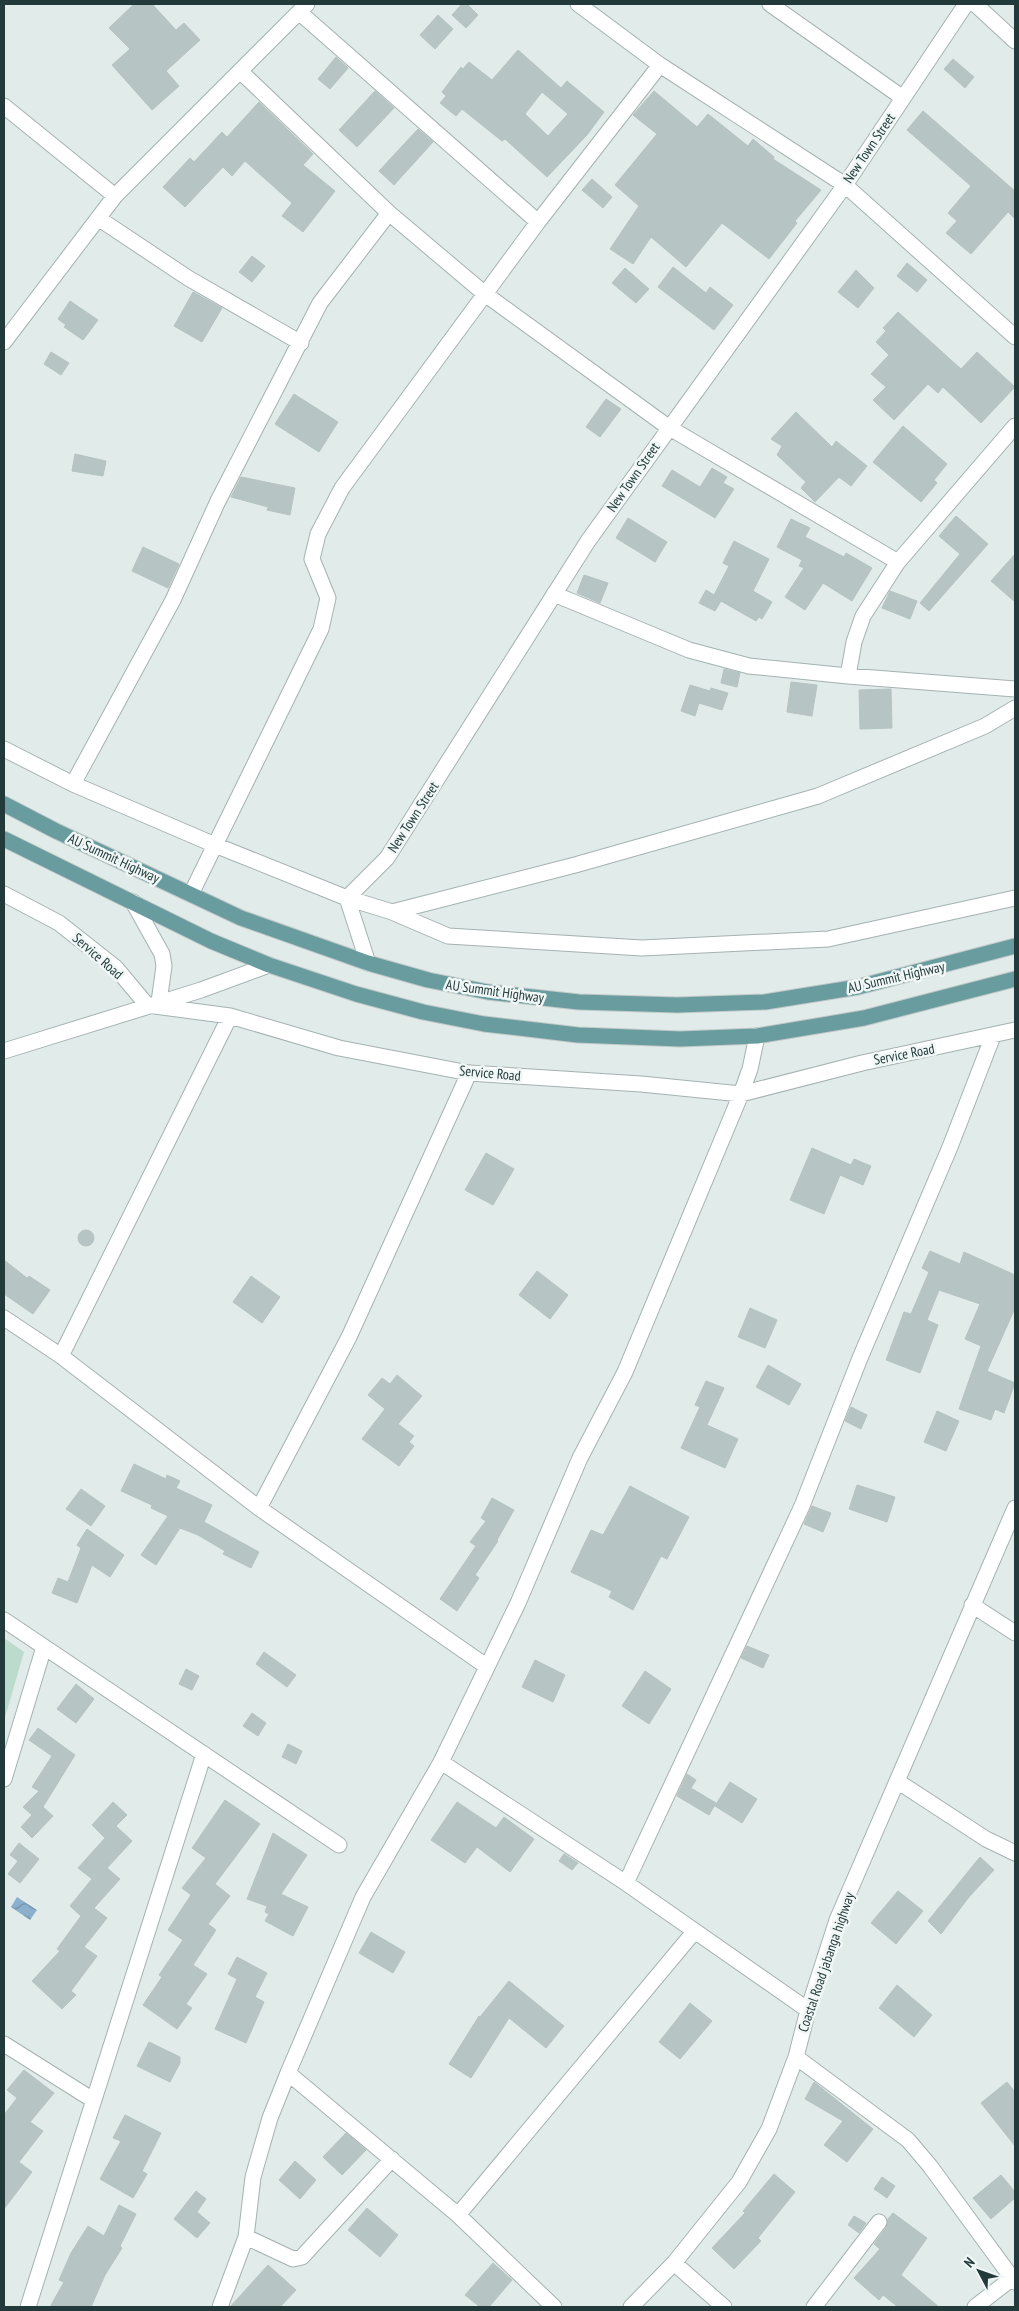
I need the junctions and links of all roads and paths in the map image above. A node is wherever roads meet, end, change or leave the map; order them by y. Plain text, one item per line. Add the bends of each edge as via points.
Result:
1 (578, 4) edge
2 (770, 4) edge
3 (966, 4) edge
4 (975, 4) edge
5 (303, 8) edge
6 (1015, 41) edge
7 (660, 65) junction
8 (240, 70) junction
9 (903, 98) junction
10 (4, 106) edge
11 (845, 185) junction
12 (115, 196) junction
13 (389, 213) junction
14 (98, 218) junction
15 (538, 222) junction
16 (485, 294) junction
17 (1015, 337) edge
18 (4, 340) edge
19 (301, 343) junction
20 (1015, 426) edge
21 (668, 427) junction
22 (898, 562) junction
23 (554, 594) junction
24 (848, 676) junction
25 (1015, 689) edge
26 (1015, 708) edge
27 (4, 749) edge
28 (72, 784) junction
29 (4, 804) edge
30 (4, 839) edge
31 (215, 845) junction
32 (4, 894) edge
33 (191, 894) junction
34 (347, 898) junction
35 (1015, 898) edge
36 (133, 902) junction
37 (392, 912) junction
38 (1015, 946) edge
39 (368, 964) junction
40 (269, 965) junction
41 (1015, 978) edge
42 (153, 1004) junction
43 (230, 1016) junction
44 (1015, 1030) edge
45 (757, 1036) junction
46 (993, 1036) junction
47 (4, 1051) edge
48 (469, 1073) junction
49 (741, 1094) junction
50 (4, 1318) edge
51 (61, 1356) junction
52 (258, 1508) junction
53 (1015, 1511) edge
54 (972, 1605) junction
55 (4, 1620) edge
56 (1015, 1634) edge
57 (44, 1647) junction
58 (486, 1666) junction
59 (204, 1754) junction
60 (441, 1762) junction
61 (4, 1779) edge
62 (897, 1781) junction
63 (339, 1845) dead end
64 (1015, 1853) edge
65 (626, 1883) junction
66 (694, 1932) junction
67 (808, 2010) junction
68 (4, 2044) edge
69 (796, 2057) junction
70 (288, 2073) junction
71 (93, 2100) junction
72 (392, 2159) junction
73 (458, 2215) junction
74 (879, 2222) dead end
75 (246, 2237) junction
76 (674, 2263) junction
77 (1014, 2279) edge
78 (28, 2307) edge
79 (220, 2307) edge
80 (554, 2307) edge
81 (632, 2307) edge
82 (724, 2307) edge
83 (814, 2307) edge
84 (976, 2307) edge

1 - 7 street
2 - 9 street
3 - 9 street, New Town Street
4 - 6 street
5 - 8 street
5 - 15 street
7 - 11 street
7 - 15 street
8 - 12 street
8 - 13 street
9 - 11 street, New Town Street
10 - 12 street
11 - 17 street
11 - 21 street, New Town Street
12 - 14 street
13 - 16 street
13 - 19 street via 320,303
14 - 18 street
14 - 19 street via 188,278
15 - 16 street
16 - 21 street
16 - 31 street via 342,488 318,534 312,559 328,598 321,629
19 - 28 street via 218,501 173,600
20 - 22 street
21 - 22 street
21 - 23 street, New Town Street
22 - 24 street via 863,616
23 - 24 street via 688,650 749,666
23 - 34 street, New Town Street via 387,858
24 - 25 street
26 - 37 street via 985,726 818,796 575,865
27 - 28 street
28 - 31 street
29 - 33 main road, AU Summit Highway
30 - 36 main road
31 - 33 street
31 - 34 street
32 - 42 street, Service Road via 59,923 116,968
33 - 39 main road, AU Summit Highway via 241,918
34 - 37 street
34 - 39 street
35 - 37 street via 828,939 642,948 448,936
36 - 40 main road via 211,941
36 - 42 street via 162,954 164,966
38 - 39 main road, AU Summit Highway via 858,987 765,1002 677,1005 580,1002 488,992
40 - 42 street
40 - 45 main road via 356,994 484,1024 578,1035 680,1039
41 - 45 main road via 864,1018
42 - 43 street, Service Road
42 - 47 street
43 - 48 street, Service Road via 339,1048
43 - 51 street
44 - 46 street, Service Road
45 - 49 street
46 - 49 street, Service Road via 862,1062
46 - 65 street via 802,1506
48 - 49 street, Service Road
48 - 52 street via 349,1337
49 - 58 street via 625,1372 602,1411 518,1603
50 - 51 street
51 - 52 street
52 - 58 street
53 - 54 street, Coastal Road jabanga highway
54 - 56 street
54 - 62 street, Coastal Road jabanga highway
55 - 57 street
57 - 59 street
57 - 61 street
58 - 60 street
59 - 63 street
59 - 71 street
60 - 65 street
60 - 70 street via 363,1897
62 - 64 street via 986,1839
62 - 67 street, Coastal Road jabanga highway via 837,1920
65 - 66 street
66 - 67 street
66 - 73 street
67 - 69 street, Coastal Road jabanga highway
68 - 71 street
69 - 76 street, Coastal Road jabanga highway via 769,2129 739,2182
69 - 77 street via 908,2140
70 - 72 street
70 - 75 street via 270,2118 253,2177
71 - 78 street
72 - 73 street
72 - 75 street via 302,2258 293,2259
73 - 80 street
74 - 83 street
75 - 79 street
76 - 81 street, Coastal Road jabanga highway
76 - 82 street
77 - 84 street

